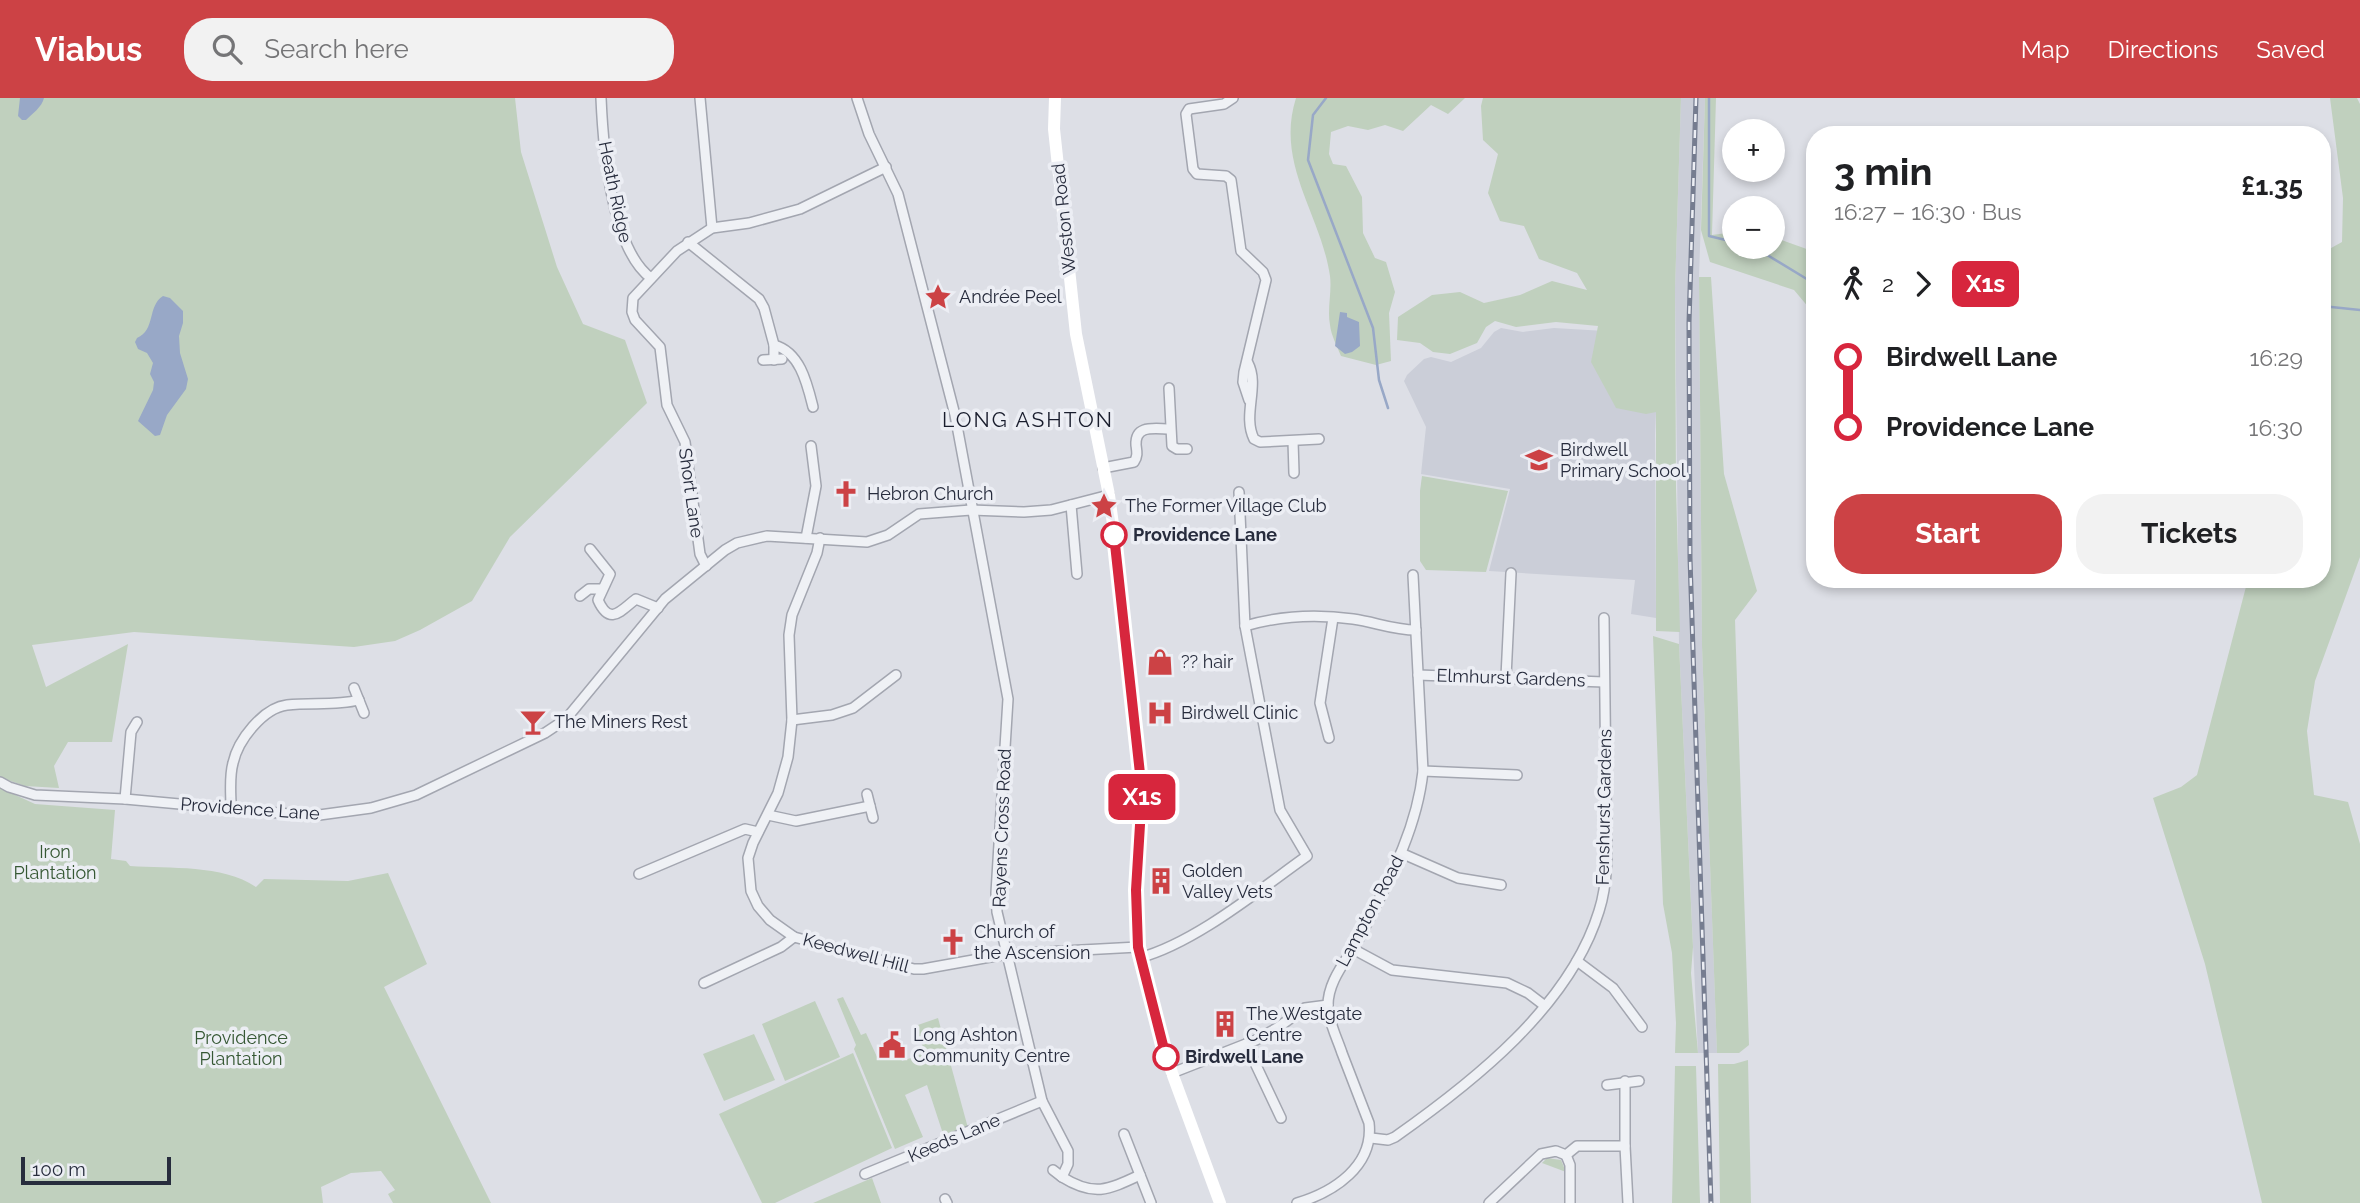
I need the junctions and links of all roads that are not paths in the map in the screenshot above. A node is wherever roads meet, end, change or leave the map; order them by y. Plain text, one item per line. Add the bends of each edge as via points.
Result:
1 (601, 98) edge
2 (700, 98) edge
3 (857, 98) edge
4 (1055, 98) edge
5 (1233, 98) edge
6 (886, 167) junction
7 (712, 228) junction
8 (688, 242) junction
9 (650, 278) junction
10 (774, 345) junction
11 (763, 360) dead end
12 (1169, 388) dead end
13 (813, 407) dead end
14 (1170, 429) junction
15 (1319, 439) dead end
16 (1293, 441) junction
17 (811, 446) dead end
18 (1187, 449) dead end
19 (1103, 468) junction
20 (1294, 473) dead end
21 (1239, 492) dead end
22 (1108, 495) junction
23 (1071, 505) junction
24 (971, 510) junction
25 (807, 538) junction
26 (820, 538) junction
27 (590, 549) dead end
28 (600, 561) junction
29 (706, 566) junction
30 (591, 569) dead end
31 (1511, 573) dead end
32 (1077, 574) dead end
33 (1413, 575) dead end
34 (601, 589) junction
35 (580, 596) dead end
36 (658, 608) junction
37 (1333, 618) junction
38 (1604, 618) dead end
39 (1245, 626) junction
40 (1416, 630) junction
41 (880, 675) dead end
42 (896, 675) dead end
43 (1418, 675) junction
44 (1506, 677) junction
45 (1604, 682) junction
46 (886, 684) junction
47 (354, 688) dead end
48 (359, 700) junction
49 (364, 713) dead end
50 (792, 720) junction
51 (137, 722) dead end
52 (1329, 738) dead end
53 (1423, 771) junction
54 (1517, 775) dead end
55 (0, 782) edge
56 (867, 794) dead end
57 (125, 799) junction
58 (870, 806) junction
59 (230, 807) junction
60 (768, 815) junction
61 (873, 818) dead end
62 (758, 832) junction
63 (1401, 853) junction
64 (648, 857) dead end
65 (653, 868) junction
66 (639, 874) dead end
67 (1501, 885) dead end
68 (794, 937) junction
69 (1353, 949) junction
70 (1138, 953) junction
71 (1007, 954) junction
72 (1577, 961) junction
73 (704, 983) dead end
74 (1328, 1005) junction
75 (1545, 1006) junction
76 (1642, 1027) dead end
77 (1246, 1044) junction
78 (1172, 1073) junction
79 (1625, 1081) junction
80 (1639, 1081) dead end
81 (1607, 1085) dead end
82 (1042, 1101) junction
83 (1281, 1118) dead end
84 (1124, 1134) dead end
85 (1371, 1138) junction
86 (1625, 1146) junction
87 (1566, 1155) junction
88 (1053, 1170) dead end
89 (866, 1174) dead end
90 (1140, 1175) junction
91 (1062, 1177) junction
92 (1151, 1203) edge
93 (1220, 1203) edge
94 (1297, 1203) edge
95 (1489, 1203) edge
96 (1570, 1203) edge
97 (1628, 1203) edge

1 - 9 street, Heath Ridge via 603,145 622,240 632,260
2 - 7 street
3 - 6 street, Rayens Cross Road
4 - 19 street, Weston Road via 1054,129 1076,334
5 - 16 street via 1224,104 1189,109 1186,114 1193,169 1196,174 1231,180 1238,244 1266,280 1243,382 1250,400 1251,434 1260,442
6 - 7 street via 800,209
6 - 24 street, Rayens Cross Road via 898,194 955,415
7 - 8 street, Short Lane
8 - 9 street, Short Lane
8 - 10 street via 759,299
9 - 29 street, Short Lane via 633,298 632,312 660,347 669,413 685,442 700,554
10 - 11 street via 778,360
10 - 13 street via 791,354 801,369 814,390
12 - 14 street
14 - 18 street via 1172,446
14 - 19 street via 1140,431 1135,462
15 - 16 street
16 - 20 street
17 - 25 street via 816,486
19 - 22 street, Weston Road
21 - 39 street
22 - 23 street, Providence Lane
22 - 70 street, Weston Road via 1141,783
23 - 24 street, Providence Lane via 1024,512
23 - 32 street
24 - 26 street, Providence Lane via 919,514 867,542
24 - 71 street, Rayens Cross Road via 1008,699 996,893
25 - 26 street, Providence Lane
25 - 29 street, Providence Lane via 751,539 725,550
26 - 50 street, Keedwell Hill via 792,615
27 - 28 street
28 - 30 street
28 - 34 street via 610,574
29 - 36 street, Providence Lane
31 - 44 street
33 - 40 street, Lampton Road
34 - 35 street via 589,589
34 - 36 street via 598,600 608,614 621,613 636,600
36 - 59 street, Providence Lane via 566,719 416,795 326,816
37 - 39 street via 1281,618
37 - 40 street
37 - 52 street via 1320,703
38 - 45 street, Fenshurst Gardens
39 - 70 street, Keedwell Hill via 1280,810 1307,856 1170,948
40 - 43 street, Lampton Road
41 - 46 street
42 - 46 street
43 - 44 street, Elmhurst Gardens
43 - 53 street, Lampton Road
44 - 45 street, Elmhurst Gardens
45 - 72 street, Fenshurst Gardens via 1605,880 1600,909
46 - 50 street via 863,703 841,713
47 - 48 street
48 - 49 street
48 - 59 street via 287,705 266,715 233,760
50 - 60 street, Keedwell Hill via 783,780
51 - 57 street via 131,732
53 - 54 street
53 - 63 street, Lampton Road via 1420,800
55 - 57 street, Providence Lane via 35,795
56 - 58 street
57 - 59 street, Providence Lane
58 - 60 street via 796,821
58 - 61 street
60 - 62 street, Keedwell Hill
62 - 65 street via 745,829
62 - 68 street, Keedwell Hill via 748,858 751,891 770,920
63 - 67 street via 1458,878
63 - 69 street, Lampton Road
64 - 65 street
65 - 66 street
68 - 71 street, Keedwell Hill via 914,969
68 - 73 street
69 - 74 street, Lampton Road via 1331,986
69 - 75 street via 1392,970 1507,983
70 - 71 street, Keedwell Hill
70 - 78 street, Weston Road
71 - 82 street, Rayens Cross Road
72 - 75 street, Fenshurst Gardens
72 - 76 street via 1613,988
74 - 77 street via 1305,1008
74 - 85 street
75 - 85 street, Fenshurst Gardens via 1521,1036 1413,1125 1388,1140
77 - 78 street
77 - 83 street
78 - 93 street, Weston Road
79 - 80 street
79 - 81 street
79 - 86 street
82 - 89 street, Keeds Lane
82 - 91 street, Rayens Cross Road via 1068,1151
84 - 90 street
85 - 94 street via 1351,1174
86 - 87 street via 1577,1146
86 - 97 street
87 - 95 street via 1556,1150 1541,1154
87 - 96 street
88 - 91 street
90 - 91 street via 1094,1191
90 - 92 street

